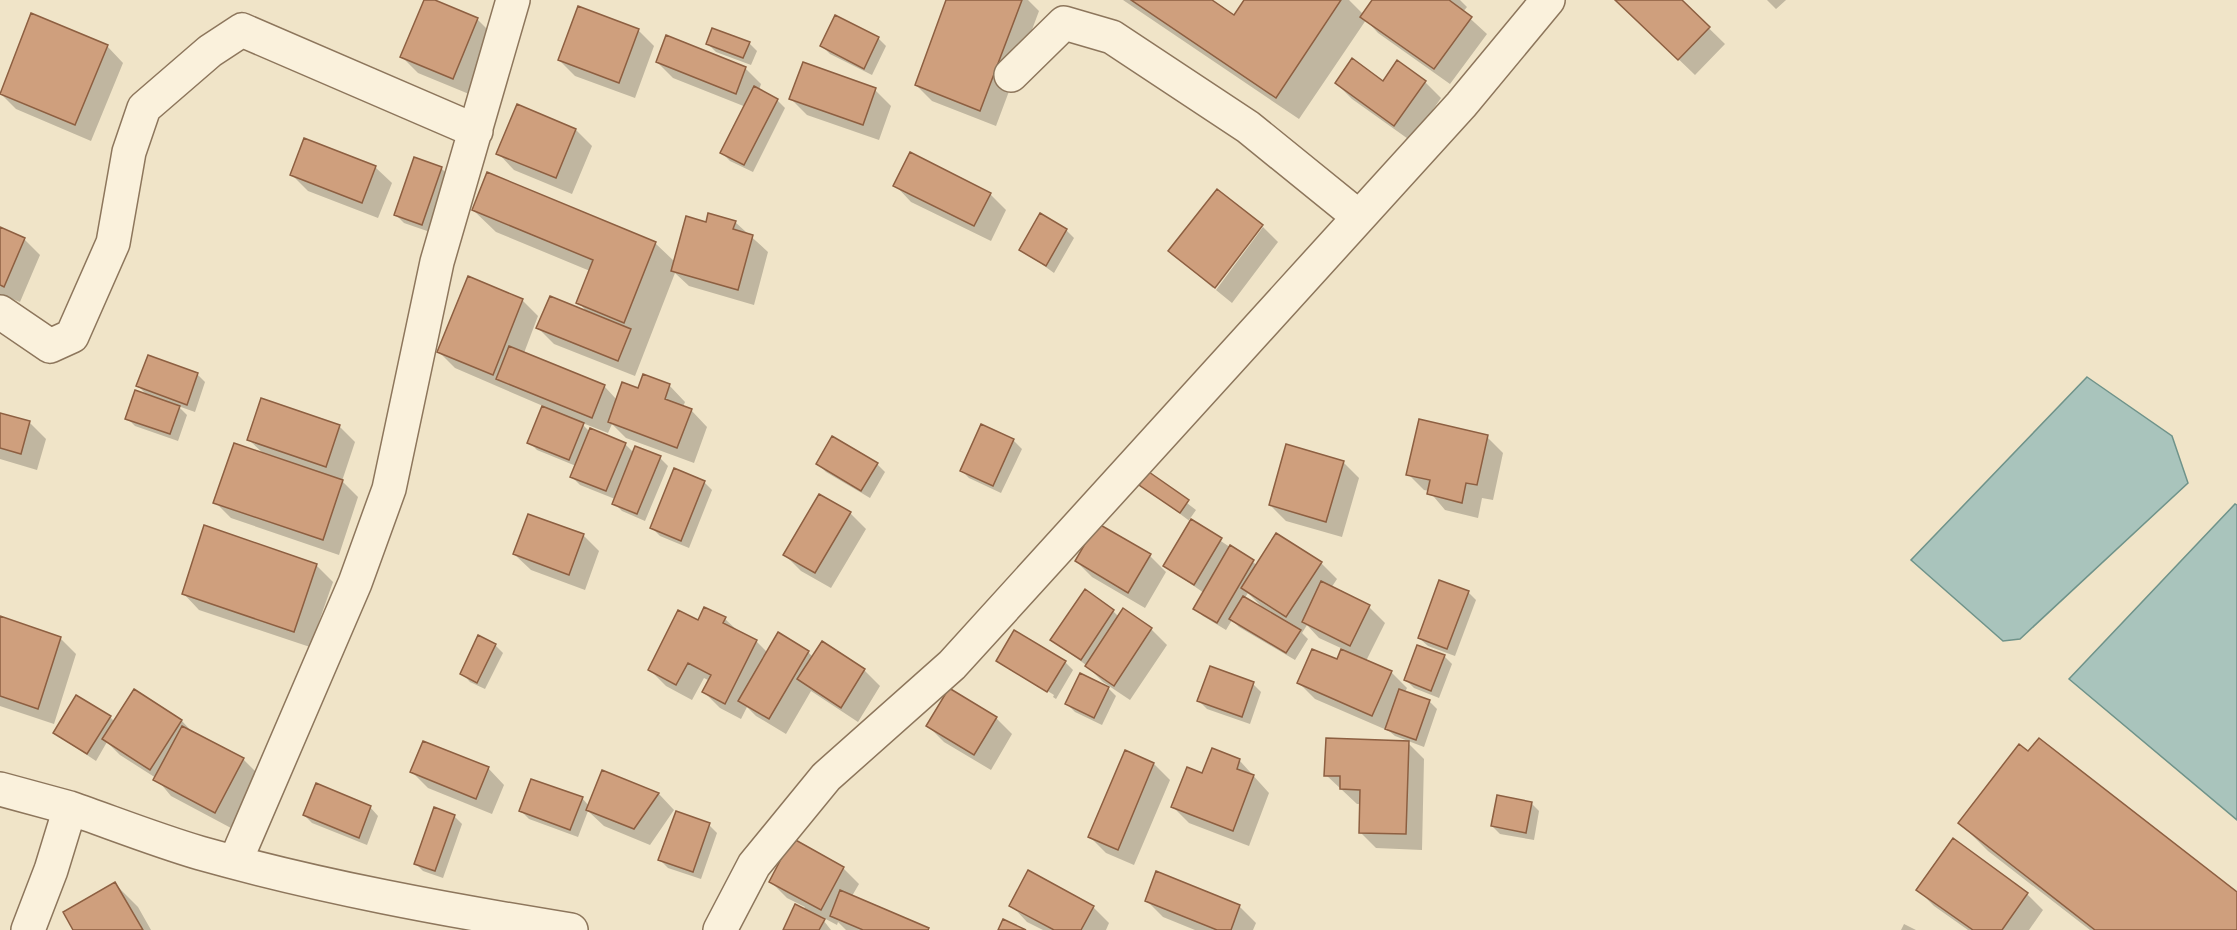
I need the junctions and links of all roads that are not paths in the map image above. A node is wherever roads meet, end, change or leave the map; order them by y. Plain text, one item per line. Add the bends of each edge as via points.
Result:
1 (513, 0) edge
2 (1548, 0) edge
3 (1011, 75) dead end
4 (476, 131) junction
5 (1359, 217) junction
6 (0, 312) edge
7 (0, 789) edge
8 (70, 808) junction
9 (235, 862) junction
10 (35, 927) edge
11 (571, 930) edge
12 (720, 930) edge

1 - 4 street
2 - 5 street via 1461,105
3 - 5 street via 1064,22 1112,37 1248,127
4 - 6 street via 242,30 210,51 144,108 129,152 113,243 72,336 50,346
4 - 9 street via 437,262 388,489 355,583
5 - 12 street via 952,665 826,777 754,865
7 - 8 street
8 - 9 street
8 - 10 street
9 - 11 street via 360,892

